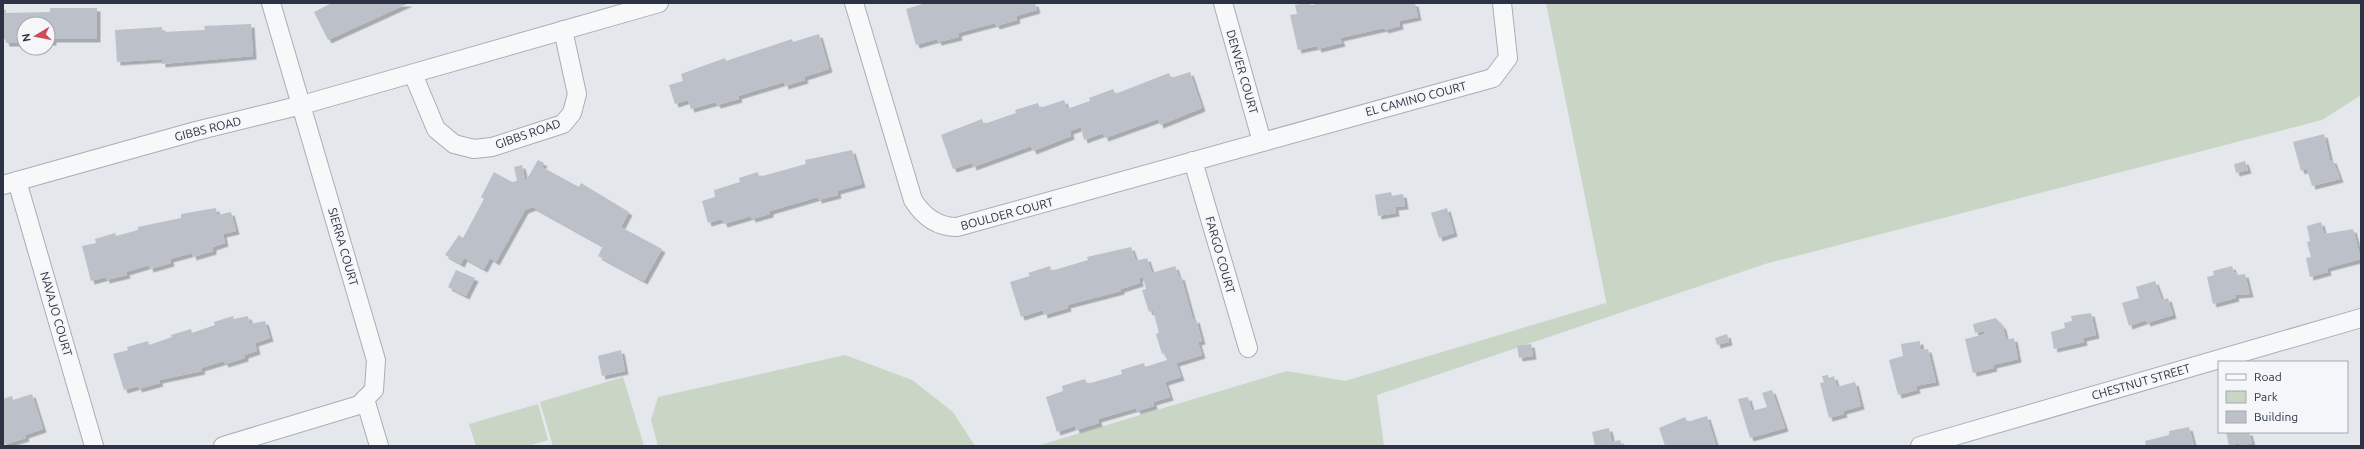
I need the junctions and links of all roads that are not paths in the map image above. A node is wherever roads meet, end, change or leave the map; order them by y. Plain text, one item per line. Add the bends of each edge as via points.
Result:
1 (272, 3) edge
2 (659, 3) edge
3 (854, 3) edge
4 (1223, 3) edge
5 (1502, 3) edge
6 (563, 30) junction
7 (413, 74) junction
8 (302, 105) junction
9 (1262, 142) junction
10 (1193, 161) junction
11 (10, 183) edge
12 (2361, 318) edge
13 (1248, 348) dead end
14 (370, 394) junction
15 (94, 446) edge
16 (224, 446) edge
17 (379, 446) edge
18 (1920, 446) edge

1 - 8 street, SIERRA COURT
2 - 6 street, GIBBS ROAD
3 - 10 street, BOULDER COURT via 913,200 926,216 941,225 967,226
4 - 9 street, DENVER COURT
5 - 9 street, EL CAMINO COURT via 1508,58 1493,78
6 - 7 street, GIBBS ROAD
6 - 7 street, GIBBS ROAD via 577,94 572,113 563,124 492,147 474,148 454,144 436,130
7 - 8 street, GIBBS ROAD
8 - 11 street, GIBBS ROAD via 196,131
8 - 14 street, SIERRA COURT via 376,360
9 - 10 street, BOULDER COURT
10 - 13 street, FARGO COURT
11 - 15 street, NAVAJO COURT
12 - 18 street, CHESTNUT STREET
14 - 16 street via 359,406
14 - 17 street

